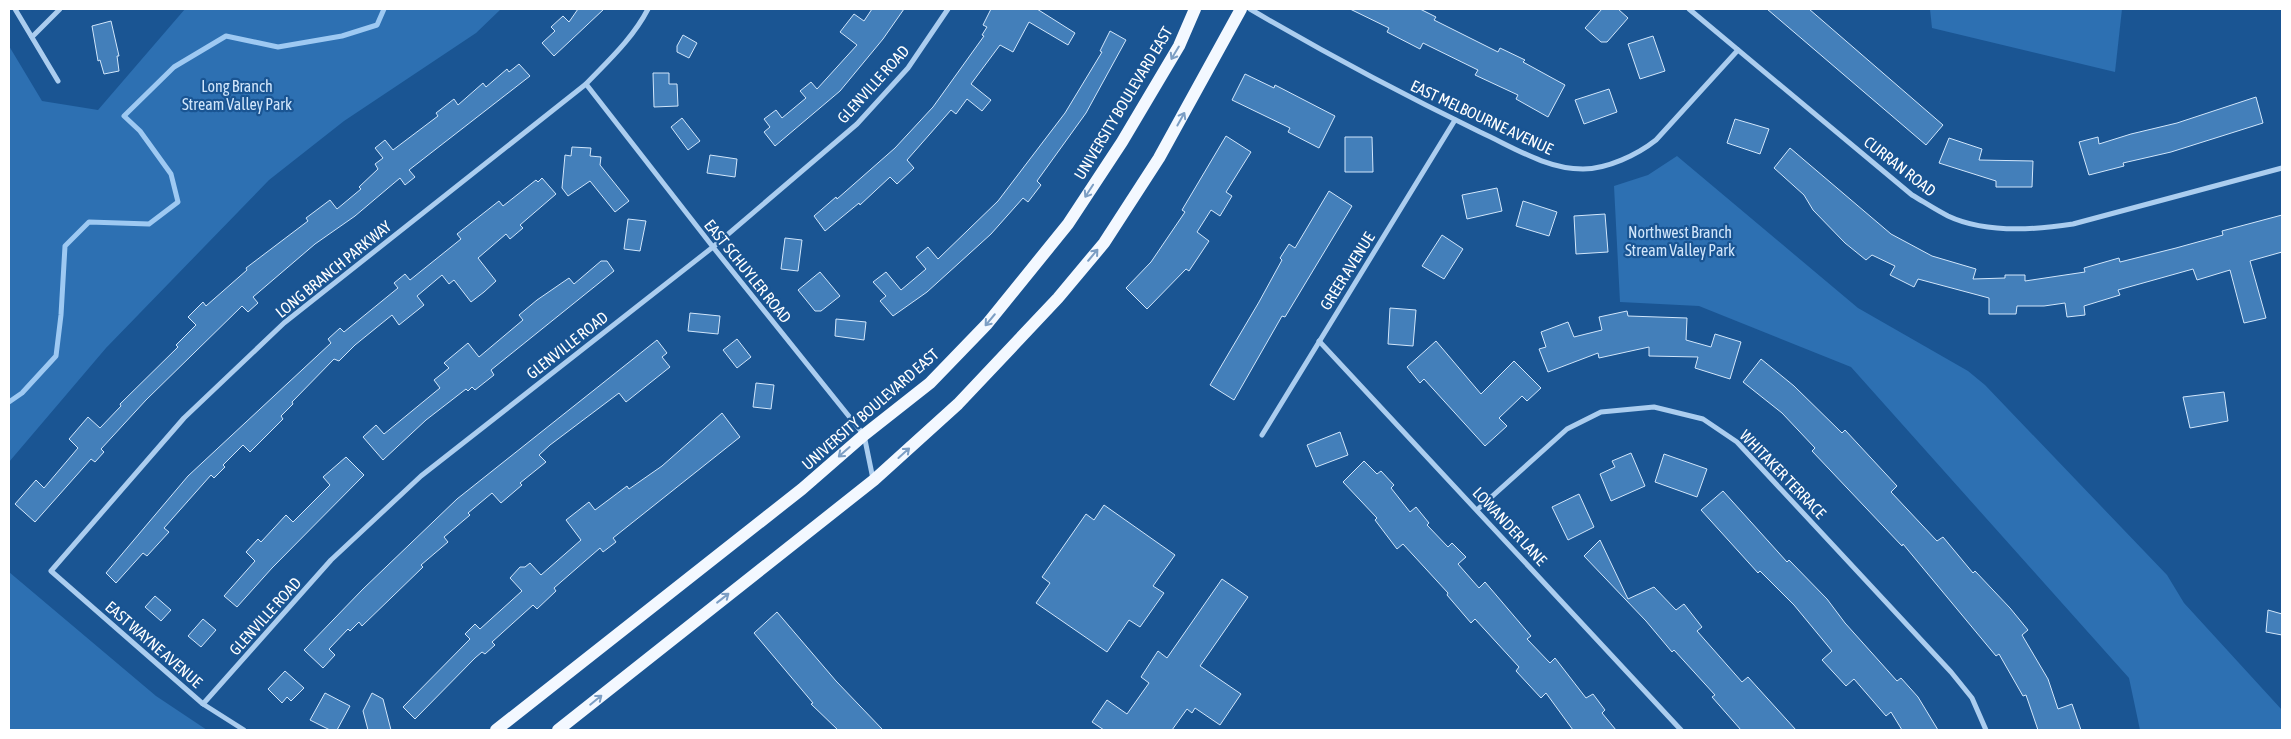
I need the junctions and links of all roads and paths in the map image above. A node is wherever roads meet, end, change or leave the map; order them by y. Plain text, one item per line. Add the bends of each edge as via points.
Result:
1 (15, 9) edge
2 (60, 9) edge
3 (648, 9) edge
4 (948, 9) edge
5 (1195, 9) edge
6 (1241, 9) edge
7 (1250, 9) edge
8 (1690, 9) edge
9 (32, 37) junction
10 (1738, 50) junction
11 (58, 81) dead end
12 (586, 84) junction
13 (1455, 120) junction
14 (2282, 168) edge
15 (713, 247) junction
16 (1319, 341) junction
17 (864, 434) junction
18 (1262, 435) dead end
19 (874, 480) junction
20 (1478, 509) junction
21 (51, 571) joint
22 (203, 704) junction
23 (244, 730) edge
24 (496, 730) edge
25 (558, 730) edge
26 (1681, 730) edge
27 (1986, 730) edge

1 - 9 street
2 - 9 street
3 - 12 street, LONG BRANCH PARKWAY via 621,48
4 - 15 street, GLENVILLE ROAD via 908,68 857,124
5 -> 17 main road, UNIVERSITY BOULEVARD EAST via 1179,46 1068,224 987,324 930,383
19 -> 6 main road via 958,404 1058,298 1104,243 1159,158
7 - 13 street, EAST MELBOURNE AVENUE via 1321,51
8 - 10 street, CURRAN ROAD
9 - 11 street
10 - 13 street, EAST MELBOURNE AVENUE via 1656,140 1643,150 1613,162 1583,169 1546,164
10 - 14 street, CURRAN ROAD via 1912,195 1950,217 1989,227 2040,229 2073,224
12 - 15 street, EAST SCHUYLER ROAD
12 - 21 street, LONG BRANCH PARKWAY via 284,323 184,418
13 - 16 street, GREER AVENUE
15 - 17 street, EAST SCHUYLER ROAD
15 - 22 street, GLENVILLE ROAD via 421,476 331,560
16 - 18 street, GREER AVENUE
16 - 20 street, LOWANDER LANE
17 - 19 street, EAST SCHUYLER ROAD
17 -> 24 main road, UNIVERSITY BOULEVARD EAST via 802,488
25 -> 19 main road
20 - 26 street, LOWANDER LANE
20 - 27 street, WHITAKER TERRACE via 1567,429 1602,412 1654,407 1704,419 1737,442 1951,672 1972,698
21 - 22 street, EAST WAYNE AVENUE
22 - 23 street, EAST WAYNE AVENUE

